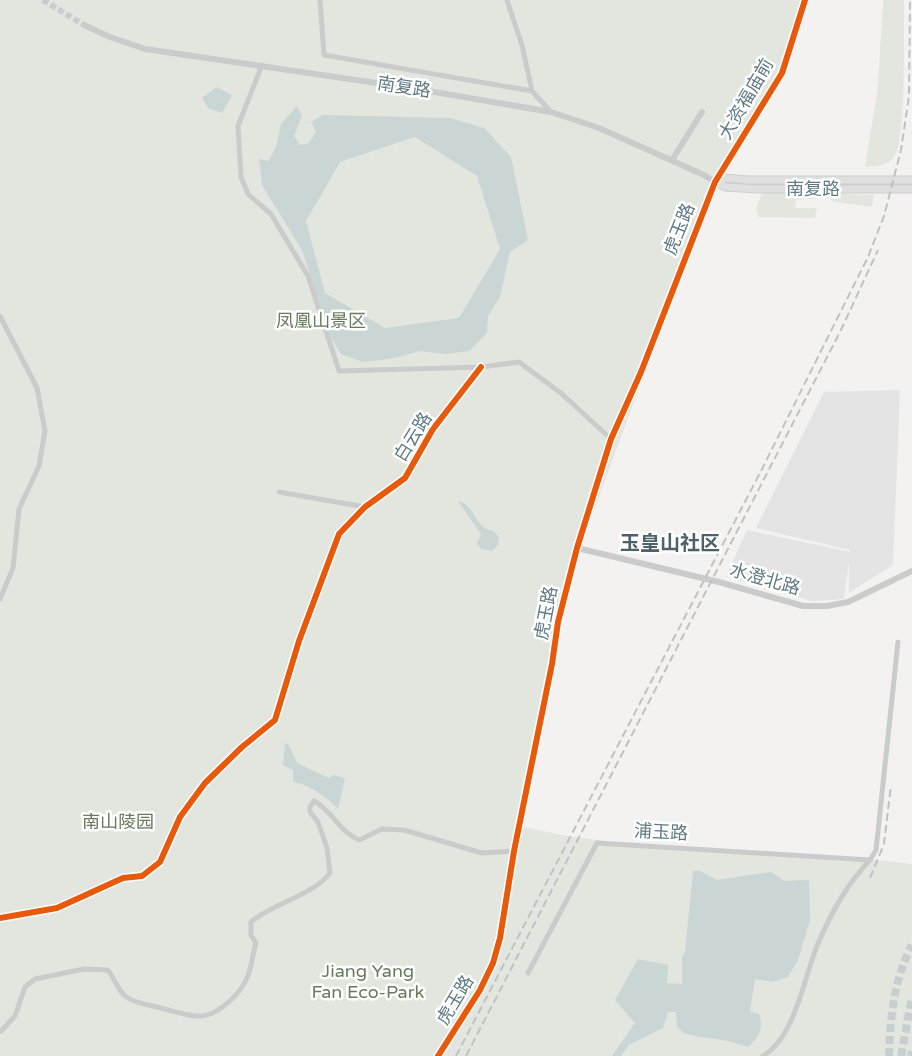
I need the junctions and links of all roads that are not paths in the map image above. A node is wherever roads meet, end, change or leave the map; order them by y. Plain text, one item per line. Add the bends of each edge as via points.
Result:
1 (320, 0) edge
2 (507, 0) edge
3 (805, 0) edge
4 (84, 25) tunnel mouth
5 (262, 65) junction
6 (532, 91) junction
7 (551, 112) junction
8 (702, 112) dead end
9 (672, 160) junction
10 (912, 180) edge
11 (714, 182) junction
12 (912, 189) edge
13 (0, 316) edge
14 (481, 367) junction
15 (611, 439) junction
16 (279, 492) dead end
17 (365, 507) junction
18 (577, 548) junction
19 (912, 571) edge
20 (0, 599) edge
21 (898, 642) dead end
22 (514, 851) junction
23 (870, 860) junction
24 (0, 918) edge
25 (528, 973) dead end
26 (1, 1031) edge
27 (438, 1056) edge
28 (763, 1056) edge

1 - 6 street via 324,55
2 - 6 street via 522,45
3 - 11 street, 大资福庙前 via 782,73
4 - 5 street, 南复路 via 110,38 145,49
5 - 7 street, 南复路
5 - 14 street via 238,126 241,177 248,194 272,214 308,276 339,371
6 - 7 street
7 - 9 street, 南复路 via 599,128
8 - 9 street
9 - 11 street, 南复路
10 - 11 main road, 南复路 via 725,178
11 - 12 main road, 南复路 via 725,187 758,189
11 - 15 street, 虎玉路 via 641,372
13 - 20 street via 36,388 45,431 39,466 19,509 13,568
14 - 15 street via 519,362 562,394
14 - 17 street, 白云路 via 433,430 405,478
15 - 18 street, 虎玉路
16 - 17 street
17 - 24 street, 白云路 via 339,534 298,641 275,720 205,783 180,817 160,862 142,876 123,878 57,908
18 - 19 street, 水澄北路 via 803,606 848,602
18 - 22 street, 虎玉路 via 558,622
21 - 23 street via 876,850
22 - 26 street via 482,853 404,830 382,829 359,840 349,836 321,804 314,801 310,812 318,822 327,848 330,873 251,922 251,935 256,943 246,980 227,1003 211,1014 200,1016 175,1011 128,998 119,991 108,970 84,969 35,979 26,987 15,1016
22 - 27 street, 虎玉路 via 493,963 480,990
23 - 25 street, 浦玉路 via 597,843
23 - 28 street via 851,881 820,940 783,1036

